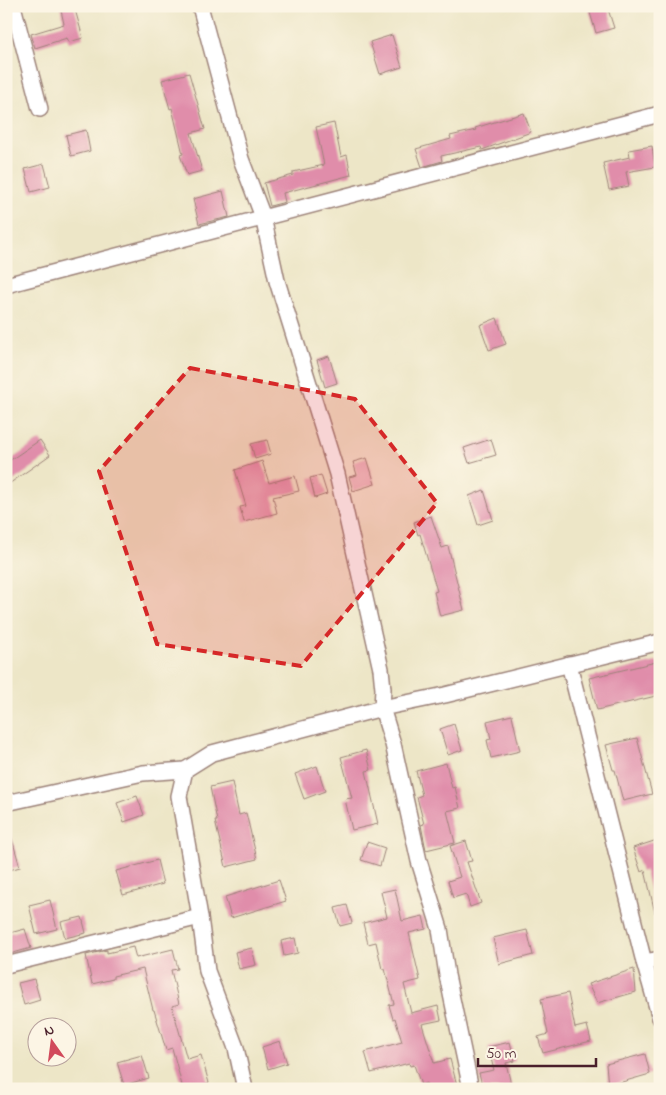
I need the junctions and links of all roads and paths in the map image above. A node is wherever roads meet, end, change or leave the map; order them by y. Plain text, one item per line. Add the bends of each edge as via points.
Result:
1 (13, 6) edge
2 (200, 6) edge
3 (40, 109) dead end
4 (660, 114) edge
5 (263, 217) junction
6 (6, 285) edge
7 (660, 642) edge
8 (569, 664) junction
9 (382, 708) junction
10 (186, 770) junction
11 (6, 804) edge
12 (200, 917) junction
13 (660, 959) edge
14 (644, 962) junction
15 (6, 965) edge
16 (660, 1018) edge
17 (245, 1089) edge
18 (471, 1089) edge

1 - 3 street
2 - 5 street via 241,159
4 - 5 street
5 - 6 street
5 - 9 street via 276,282 337,474 381,669
7 - 8 street
8 - 9 street
8 - 14 street
9 - 10 street via 212,753
9 - 18 street via 440,929
10 - 11 street via 143,773
10 - 12 street via 179,796
12 - 15 street
12 - 17 street via 207,971 236,1048
13 - 14 street
14 - 16 street

